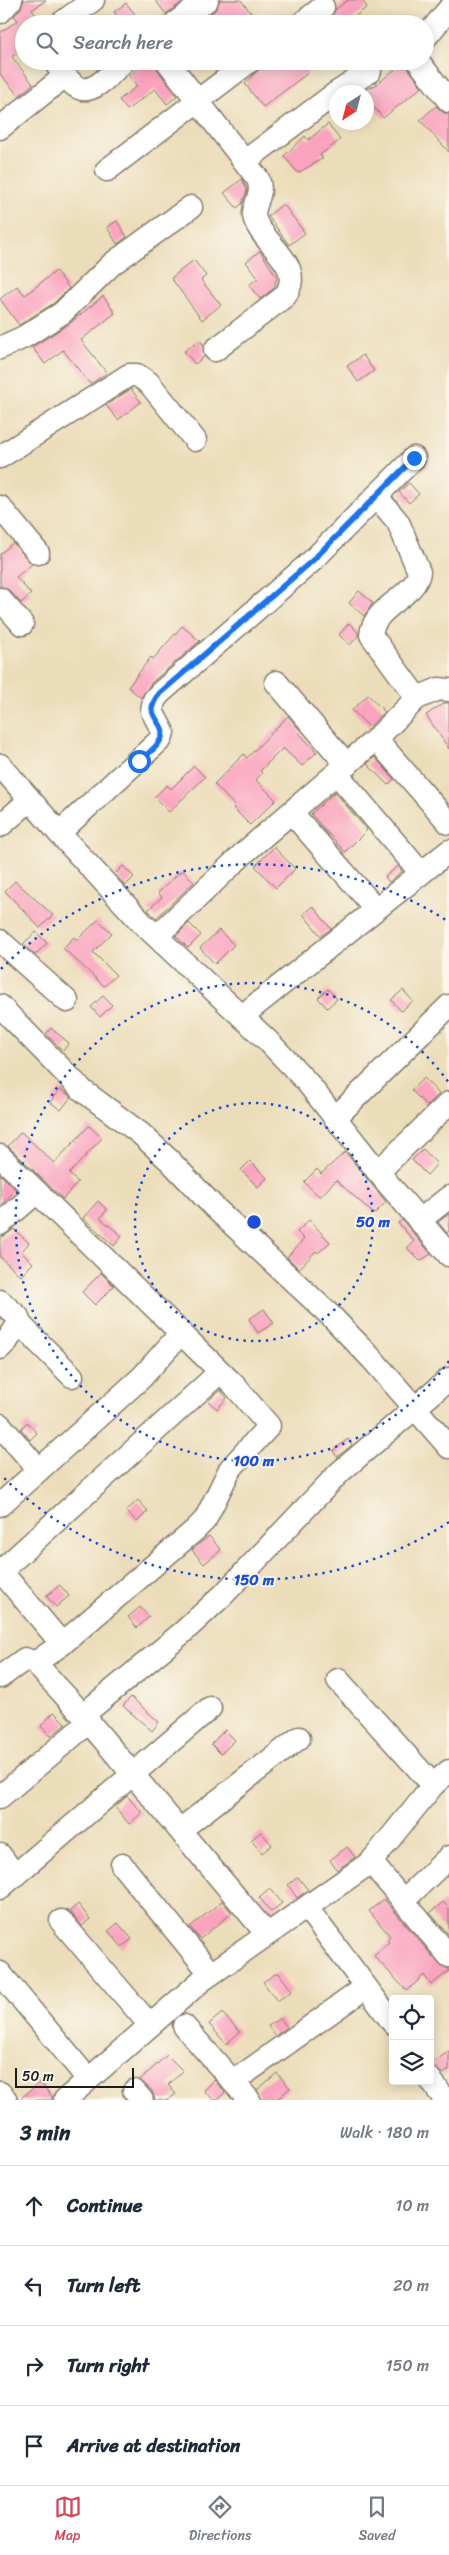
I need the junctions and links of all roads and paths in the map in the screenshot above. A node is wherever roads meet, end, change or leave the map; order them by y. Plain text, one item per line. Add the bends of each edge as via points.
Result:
1 (12, 0) edge
2 (93, 0) edge
3 (207, 0) edge
4 (323, 8) dead end
5 (449, 9) edge
6 (0, 12) edge
7 (72, 15) edge
8 (186, 15) edge
9 (313, 15) edge
10 (434, 27) edge
11 (59, 70) edge
12 (61, 70) edge
13 (114, 70) edge
14 (174, 70) edge
15 (238, 70) edge
16 (425, 70) edge
17 (370, 71) dead end
18 (349, 85) edge
19 (329, 99) edge
20 (197, 100) junction
21 (449, 101) edge
22 (0, 128) edge
23 (245, 161) junction
24 (106, 170) dead end
25 (191, 207) dead end
26 (0, 348) edge
27 (215, 350) dead end
28 (195, 440) dead end
29 (0, 457) edge
30 (414, 458) dead end
31 (376, 496) junction
32 (0, 507) edge
33 (38, 553) dead end
34 (0, 598) edge
35 (22, 624) dead end
36 (276, 682) dead end
37 (449, 690) edge
38 (417, 698) junction
39 (376, 739) junction
40 (0, 765) edge
41 (342, 769) junction
42 (30, 800) junction
43 (292, 813) junction
44 (449, 824) edge
45 (0, 826) edge
46 (59, 833) junction
47 (449, 851) edge
48 (421, 873) junction
49 (376, 909) junction
50 (158, 935) junction
51 (0, 941) edge
52 (67, 1000) dead end
53 (0, 1006) edge
54 (449, 1006) edge
55 (242, 1016) junction
56 (449, 1103) edge
57 (335, 1118) junction
58 (0, 1156) edge
59 (378, 1172) junction
60 (36, 1192) junction
61 (449, 1196) edge
62 (420, 1221) junction
63 (0, 1224) edge
64 (449, 1255) edge
65 (0, 1301) edge
66 (19, 1322) junction
67 (181, 1334) junction
68 (0, 1348) edge
69 (220, 1372) junction
70 (72, 1376) dead end
71 (449, 1378) edge
72 (415, 1408) junction
73 (0, 1425) edge
74 (449, 1447) edge
75 (39, 1470) junction
76 (0, 1505) edge
77 (1, 1570) edge
78 (62, 1644) junction
79 (35, 1663) junction
80 (0, 1677) edge
81 (338, 1680) dead end
82 (210, 1708) dead end
83 (86, 1718) junction
84 (299, 1738) dead end
85 (133, 1775) junction
86 (441, 1778) edge
87 (0, 1797) edge
88 (180, 1830) junction
89 (0, 1855) edge
90 (449, 1857) edge
91 (370, 1862) junction
92 (122, 1865) dead end
93 (8, 1882) edge
94 (403, 1901) junction
95 (307, 1908) junction
96 (61, 1921) dead end
97 (266, 1933) junction
98 (448, 1953) edge
99 (0, 1973) edge
100 (211, 1974) junction
101 (366, 1986) junction
102 (389, 2018) edge
103 (149, 2024) junction
104 (184, 2026) dead end
105 (88, 2079) junction
106 (434, 2084) edge
107 (0, 2093) edge
108 (237, 2093) edge
109 (6, 2100) edge
110 (65, 2100) edge
111 (445, 2100) edge

1 - 6 street
2 - 7 street
3 - 8 street
4 - 9 street
5 - 10 street
11 - 22 street
12 - 13 street via 78,88 88,89
14 - 20 street
15 - 20 street
16 - 21 street
17 - 18 street
19 - 23 street
20 - 23 street
20 - 24 street
23 - 27 street via 262,192 255,220 293,278 285,296
25 - 26 street via 112,264 62,313
28 - 29 street via 144,378 129,375
30 - 31 street
31 - 38 street via 398,522 419,572 414,585 379,617 371,635
31 - 46 street via 280,590 160,693 152,710 162,732 161,739
32 - 33 street
34 - 35 street
36 - 41 street
37 - 38 street via 439,689
38 - 39 street
39 - 41 street
39 - 44 street
40 - 42 street
41 - 43 street
41 - 48 street
42 - 45 street
42 - 46 street
43 - 49 street
43 - 50 street via 244,852
46 - 50 street
47 - 48 street
48 - 49 street
49 - 55 street
50 - 55 street
51 - 52 street
53 - 72 street via 82,1090 141,1134 332,1317
54 - 57 street
55 - 57 street via 306,1081
56 - 59 street
57 - 59 street
58 - 60 street
59 - 62 street
60 - 63 street
60 - 67 street
61 - 62 street
62 - 64 street
65 - 66 street via 18,1317
66 - 68 street
66 - 70 street
67 - 69 street
67 - 75 street via 142,1377
69 - 77 street
69 - 78 street via 269,1426 230,1469 205,1520
71 - 72 street
72 - 74 street
72 - 83 street via 310,1501 222,1596
73 - 75 street
75 - 76 street
77 - 78 street
78 - 79 street
79 - 80 street via 25,1659
79 - 83 street
81 - 86 street
82 - 85 street
83 - 85 street
83 - 87 street
84 - 88 street
85 - 88 street
85 - 93 street
86 - 91 street
88 - 97 street
89 - 93 street
90 - 94 street
91 - 94 street
91 - 95 street
92 - 100 street
94 - 98 street
95 - 97 street
95 - 101 street
96 - 103 street
97 - 100 street
99 - 105 street
100 - 103 street
101 - 102 street
101 - 108 street
103 - 105 street
104 - 108 street
105 - 110 street
106 - 111 street
107 - 109 street

